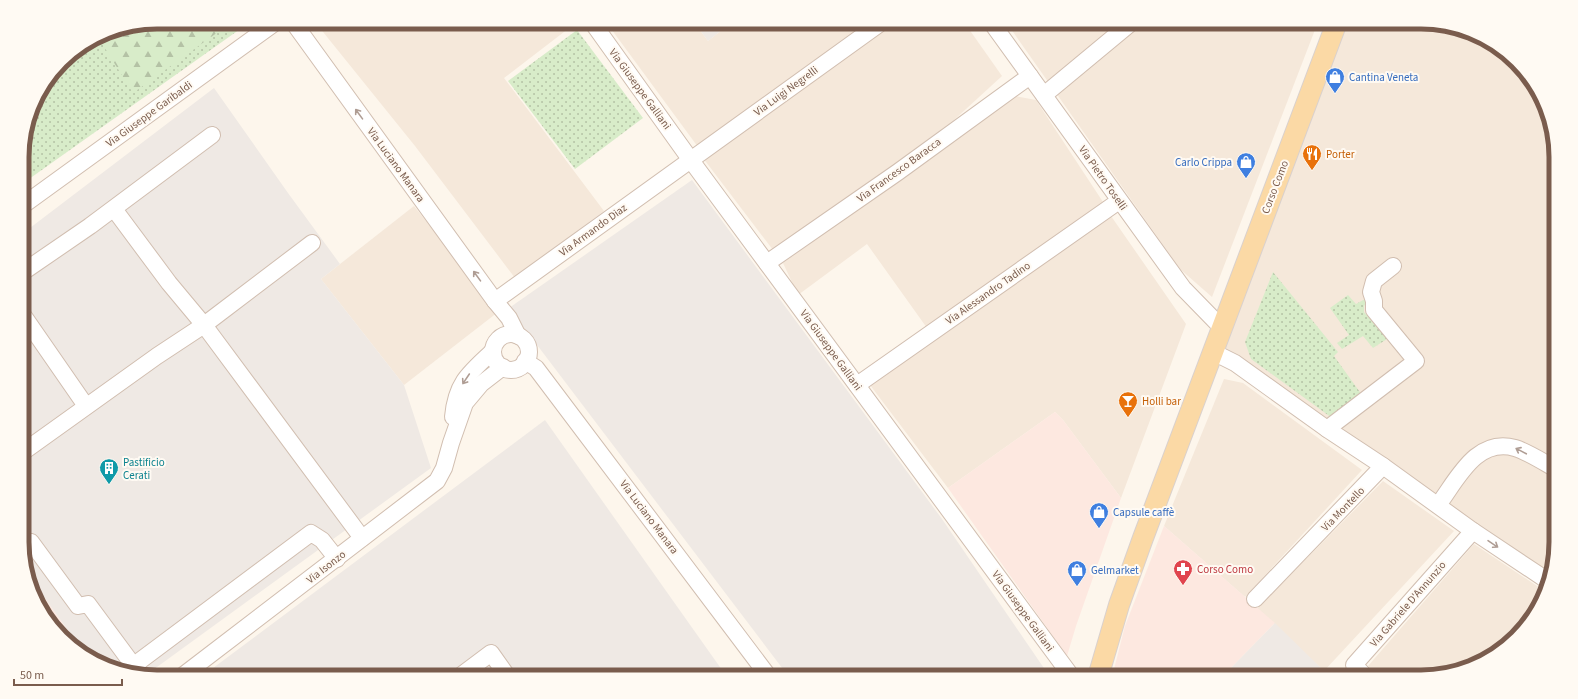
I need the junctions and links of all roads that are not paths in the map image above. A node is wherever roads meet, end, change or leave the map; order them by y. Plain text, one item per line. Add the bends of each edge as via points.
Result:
1 (266, 29) edge
2 (298, 29) edge
3 (597, 29) edge
4 (872, 29) edge
5 (996, 29) edge
6 (1124, 29) edge
7 (1334, 29) edge
8 (1030, 76) junction
9 (1044, 95) junction
10 (212, 135) dead end
11 (690, 159) junction
12 (29, 201) edge
13 (1119, 201) junction
14 (114, 209) junction
15 (312, 243) dead end
16 (767, 263) junction
17 (1393, 266) dead end
18 (29, 268) edge
19 (498, 304) junction
20 (29, 324) edge
21 (204, 326) junction
22 (1222, 328) junction
23 (518, 336) junction
24 (496, 344) junction
25 (1213, 352) junction
26 (525, 362) junction
27 (503, 368) junction
28 (857, 385) junction
29 (86, 406) junction
30 (1328, 429) junction
31 (451, 443) junction
32 (29, 448) edge
33 (1549, 465) edge
34 (1384, 466) junction
35 (1438, 505) junction
36 (1473, 531) junction
37 (362, 538) junction
38 (31, 542) dead end
39 (337, 559) junction
40 (1544, 578) edge
41 (1255, 599) dead end
42 (135, 668) edge
43 (138, 669) edge
44 (191, 670) edge
45 (468, 670) edge
46 (503, 670) edge
47 (764, 670) edge
48 (1067, 670) edge
49 (1100, 670) edge
50 (1359, 670) edge

1 - 12 street, Via Giuseppe Garibaldi
19 -> 2 street, Via Luciano Manara
3 - 11 street, Via Giuseppe Galliani
4 - 11 street, Via Luigi Negrelli
5 - 8 street, Via Pietro Toselli
6 - 9 street
7 - 22 main road, Corso Como
8 - 9 street, Via Pietro Toselli
8 - 16 street, Via Francesco Baracca
9 - 13 street, Via Pietro Toselli
10 - 14 street
11 - 16 street, Via Giuseppe Galliani
11 - 19 street, Via Armando Diaz
13 - 22 street, Via Pietro Toselli via 1183,288
13 - 28 street, Via Alessandro Tadino
14 - 18 street
14 - 21 street
15 - 21 street
16 - 28 street, Via Giuseppe Galliani
17 - 30 street via 1374,280 1371,292 1374,310 1416,361
19 - 23 street, Via Luciano Manara
19 - 24 street via 502,326
20 - 29 street
21 - 29 street
21 - 37 street
22 - 25 main road, Corso Como
23 - 24 street via 508,334
23 - 26 street via 528,347
24 - 27 street via 496,361
24 -> 31 street, Via Isonzo via 468,374 458,390
25 - 30 street via 1235,363
25 - 49 main road, Corso Como via 1141,543
26 - 27 street via 513,369
26 - 47 street, Via Luciano Manara via 536,368
27 - 31 street, Via Isonzo via 481,384 465,403
28 - 48 street, Via Giuseppe Galliani
29 - 32 street
30 - 34 street
31 - 37 street, Via Isonzo via 437,482
33 -> 35 street via 1516,448 1503,446 1479,453
34 - 35 street
34 - 41 street, Via Montello
35 - 36 street
36 -> 40 street
36 - 50 street, Via Gabriele D'Annunzio via 1354,665
37 - 39 street, Via Isonzo
38 - 42 street via 78,606 88,604
39 - 43 street via 322,540 311,533
39 - 44 street, Via Isonzo
45 - 46 street via 490,653

